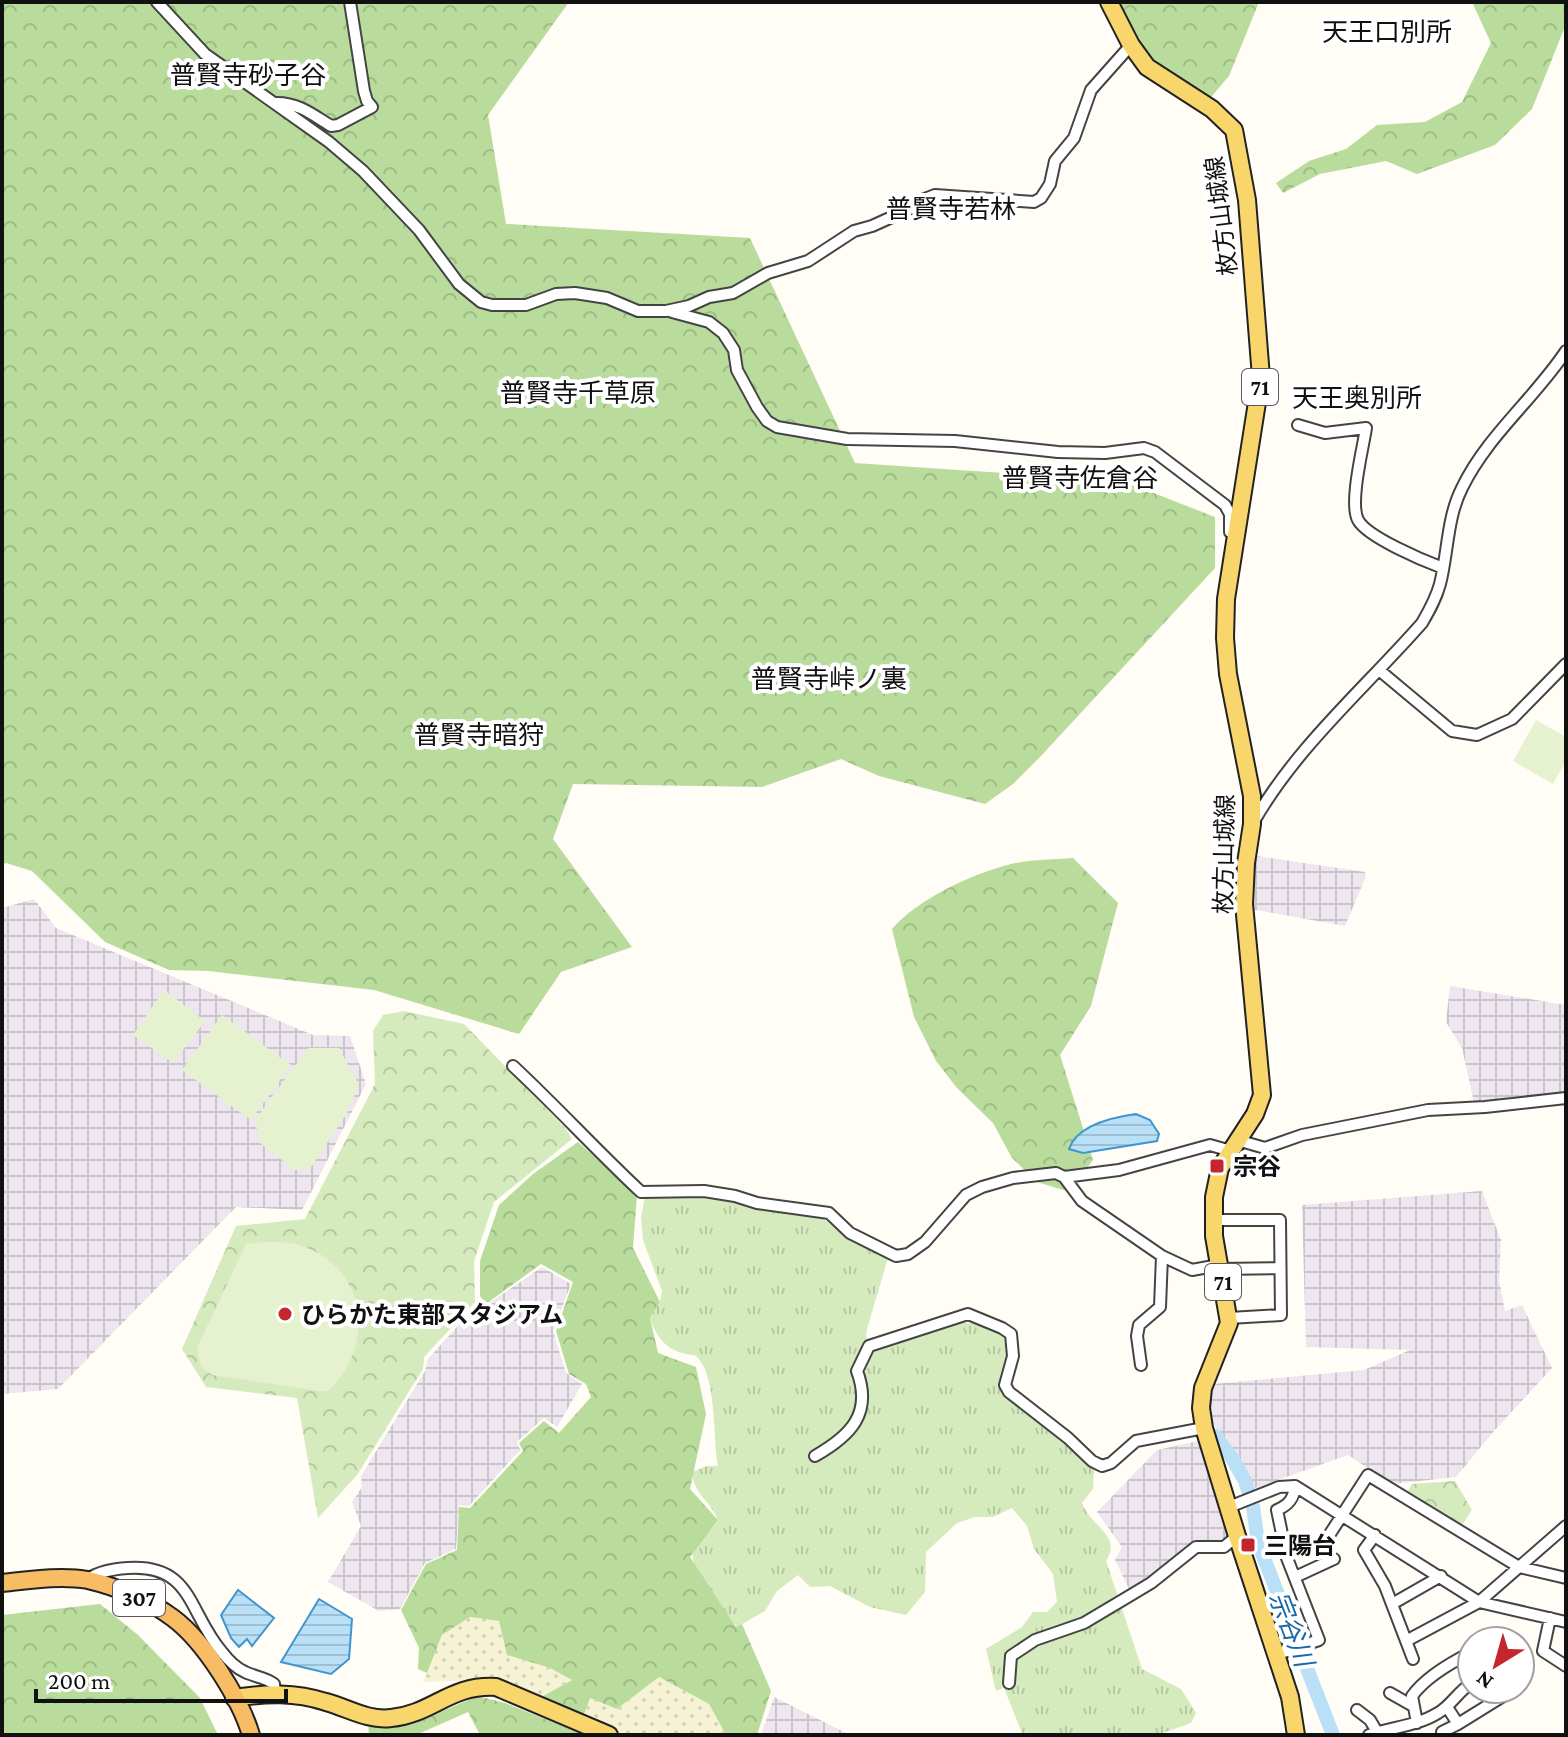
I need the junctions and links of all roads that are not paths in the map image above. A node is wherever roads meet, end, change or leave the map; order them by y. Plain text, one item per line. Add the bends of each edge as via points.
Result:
1 (157, 2) edge
2 (350, 2) edge
3 (1109, 2) edge
4 (1131, 45) junction
5 (275, 103) junction
6 (666, 311) junction
7 (1566, 351) edge
8 (1298, 425) dead end
9 (1235, 539) junction
10 (1443, 568) junction
11 (1566, 664) edge
12 (1379, 670) junction
13 (1252, 824) junction
14 (513, 1066) dead end
15 (1566, 1098) edge
16 (1234, 1146) junction
17 (1064, 1177) junction
18 (1214, 1220) junction
19 (1162, 1256) junction
20 (1220, 1267) junction
21 (1280, 1268) junction
22 (1229, 1318) junction
23 (1141, 1365) dead end
24 (1204, 1428) junction
25 (815, 1456) dead end
26 (1295, 1486) junction
27 (1237, 1504) junction
28 (1342, 1514) junction
29 (1566, 1526) edge
30 (1375, 1535) junction
31 (1561, 1535) edge
32 (1237, 1536) junction
33 (1326, 1540) dead end
34 (1299, 1541) dead end
35 (1284, 1548) junction
36 (1334, 1559) dead end
37 (1519, 1567) junction
38 (1441, 1576) junction
39 (1295, 1577) junction
40 (1566, 1578) edge
41 (87, 1580) junction
42 (2, 1583) edge
43 (1479, 1602) junction
44 (1392, 1604) junction
45 (1550, 1618) junction
46 (1566, 1622) edge
47 (1406, 1641) junction
48 (1275, 1655) junction
49 (1413, 1659) dead end
50 (1456, 1660) edge
51 (1566, 1666) edge
52 (1009, 1683) dead end
53 (1390, 1693) dead end
54 (275, 1694) junction
55 (1456, 1696) edge
56 (234, 1698) junction
57 (1489, 1705) edge
58 (1413, 1706) junction
59 (1447, 1707) junction
60 (1357, 1710) dead end
61 (1417, 1723) junction
62 (1458, 1724) junction
63 (1394, 1732) edge
64 (1442, 1732) dead end
65 (1373, 1734) edge
66 (251, 1735) edge
67 (609, 1735) edge
68 (1296, 1735) edge

1 - 5 street via 205,54
2 - 5 street via 364,91 372,107 331,126 291,103
3 - 4 main road, 枚方山城線 / 71
4 - 6 street via 1091,90 1074,138 1055,161 1041,198 1025,203 935,195 854,231 808,261 768,273 733,293
4 - 9 main road, 枚方山城線 / 71 via 1147,67 1193,95 1234,130 1247,200 1261,377
5 - 6 street via 371,179 419,230 459,284 481,302 526,305 575,293 638,311
6 - 9 street via 709,322 723,333 757,407 777,427 847,439 955,441 1058,452 1144,448 1225,505 1230,537
7 - 10 street via 1461,489
8 - 10 street via 1325,433 1366,428 1355,505 1358,520 1401,552
9 - 13 main road, 枚方山城線 / 71 via 1225,638 1252,796
10 - 12 street via 1422,623
11 - 12 street via 1512,719 1477,735 1452,731
12 - 13 street via 1295,763
13 - 16 main road, 枚方山城線 / 71 via 1244,904 1262,1095
14 - 17 street via 641,1192 704,1191 829,1213 850,1233 896,1256 925,1242 966,1195 982,1187 1013,1178 1056,1173
15 - 16 street via 1428,1110 1316,1132 1265,1148
16 - 17 street via 1210,1145 1119,1170
16 - 18 main road, 枚方山城線 / 71 via 1220,1168
17 - 19 street via 1082,1201
18 - 20 main road, 枚方山城線 / 71
18 - 21 street via 1280,1220
19 - 20 street via 1192,1270
19 - 23 street via 1160,1307 1139,1325
20 - 21 street
20 - 22 main road, 枚方山城線 / 71
21 - 22 street via 1281,1315
22 - 24 main road, 枚方山城線 / 71 via 1203,1388
24 - 25 street via 1136,1441 1102,1466 1009,1392 1005,1385 1013,1356 1011,1334 968,1314 869,1346 857,1371 863,1388 856,1423
24 - 27 main road, 枚方山城線 / 71
26 - 27 street
26 - 28 street
26 - 35 street via 1287,1506 1277,1510
27 - 32 main road, 枚方山城線 / 71
28 - 30 street
28 - 33 street
28 - 37 street via 1368,1475
29 - 31 street
30 - 38 street
30 - 44 street via 1364,1550
31 - 37 street
32 - 48 main road, 枚方山城線 / 71
32 - 52 street via 1224,1547 1196,1547 1151,1583 1084,1623 1035,1640 1011,1656
34 - 35 street
35 - 39 street
36 - 39 street via 1317,1573
37 - 40 street
37 - 43 street
38 - 43 street
38 - 44 street
39 - 48 street via 1319,1640
41 - 42 highway, 307
41 - 54 street via 118,1569 166,1572 182,1585 221,1651 247,1673 274,1684
41 - 56 highway, 307 via 137,1597 174,1619
43 - 45 street
43 - 47 street
44 - 47 street
45 - 46 street
45 - 51 street via 1543,1651
47 - 49 street
48 - 68 main road, 枚方山城線 / 71
50 - 58 street via 1422,1683 1412,1696
53 - 58 street
54 - 56 main road
54 - 67 main road via 295,1694 388,1719 409,1716 477,1685 496,1687
55 - 59 street
56 - 66 highway, 307
57 - 62 street
58 - 61 street
59 - 61 street
59 - 62 street
60 - 65 street via 1370,1720
61 - 63 street
62 - 64 street
63 - 65 street

